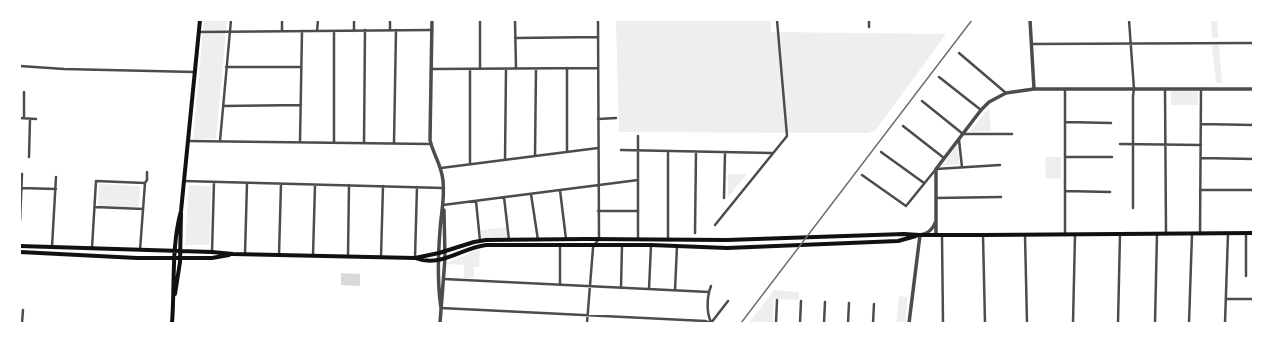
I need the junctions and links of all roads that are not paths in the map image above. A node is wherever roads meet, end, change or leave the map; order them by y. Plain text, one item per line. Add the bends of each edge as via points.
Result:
1 (200, 20) edge
2 (231, 20) edge
3 (282, 20) edge
4 (318, 20) edge
5 (354, 20) edge
6 (390, 20) edge
7 (432, 20) edge
8 (480, 20) edge
9 (515, 20) edge
10 (598, 20) edge
11 (777, 20) edge
12 (869, 20) edge
13 (1030, 20) edge
14 (1129, 20) edge
15 (869, 27) dead end
16 (354, 30) junction
17 (365, 30) junction
18 (390, 30) junction
19 (396, 30) junction
20 (432, 30) junction
21 (282, 31) junction
22 (302, 31) junction
23 (317, 31) junction
24 (334, 31) junction
25 (199, 32) junction
26 (230, 32) junction
27 (598, 37) junction
28 (516, 38) junction
29 (1253, 43) edge
30 (1031, 44) junction
31 (1131, 44) junction
32 (959, 53) dead end
33 (20, 66) edge
34 (226, 67) junction
35 (301, 67) junction
36 (567, 68) junction
37 (598, 68) junction
38 (431, 69) junction
39 (470, 69) junction
40 (480, 69) junction
41 (506, 69) junction
42 (516, 69) junction
43 (536, 69) junction
44 (195, 72) junction
45 (939, 77) dead end
46 (1034, 89) junction
47 (1064, 89) junction
48 (1134, 89) junction
49 (1165, 89) junction
50 (1201, 89) junction
51 (1253, 89) edge
52 (24, 92) dead end
53 (1006, 93) junction
54 (922, 102) dead end
55 (301, 105) junction
56 (223, 106) junction
57 (981, 110) junction
58 (22, 118) edge
59 (616, 118) dead end
60 (30, 119) junction
61 (36, 119) dead end
62 (598, 119) junction
63 (1064, 122) junction
64 (1111, 123) dead end
65 (1201, 124) junction
66 (1253, 125) edge
67 (903, 126) dead end
68 (963, 134) junction
69 (1012, 134) dead end
70 (638, 136) dead end
71 (959, 139) junction
72 (188, 140) junction
73 (220, 141) junction
74 (300, 142) junction
75 (334, 143) junction
76 (364, 143) junction
77 (394, 143) junction
78 (431, 144) junction
79 (1120, 144) dead end
80 (1133, 144) junction
81 (1166, 145) junction
82 (1201, 145) junction
83 (598, 148) junction
84 (621, 150) dead end
85 (638, 151) junction
86 (668, 151) junction
87 (567, 152) junction
88 (696, 152) junction
89 (725, 152) junction
90 (881, 152) dead end
91 (773, 153) junction
92 (535, 156) junction
93 (29, 157) dead end
94 (1064, 157) junction
95 (1112, 157) dead end
96 (944, 158) junction
97 (1201, 158) junction
98 (1253, 159) edge
99 (505, 160) junction
100 (470, 164) junction
101 (1000, 165) dead end
102 (962, 167) junction
103 (441, 168) junction
104 (936, 169) junction
105 (147, 172) dead end
106 (22, 174) dead end
107 (862, 175) dead end
108 (56, 177) dead end
109 (638, 180) junction
110 (184, 181) junction
111 (214, 182) junction
112 (145, 183) junction
113 (247, 183) junction
114 (924, 183) junction
115 (281, 184) junction
116 (315, 185) junction
117 (349, 185) junction
118 (598, 185) junction
119 (383, 186) junction
120 (417, 187) junction
121 (21, 188) junction
122 (444, 188) junction
123 (56, 189) junction
124 (560, 190) junction
125 (1200, 190) junction
126 (1253, 190) edge
127 (1064, 191) junction
128 (1110, 192) dead end
129 (532, 194) junction
130 (504, 197) junction
131 (1001, 197) dead end
132 (724, 198) dead end
133 (936, 198) junction
134 (476, 201) junction
135 (443, 205) junction
136 (95, 206) junction
137 (1133, 208) dead end
138 (143, 209) junction
139 (181, 211) junction
140 (598, 211) junction
141 (638, 211) junction
142 (936, 215) junction
143 (20, 222) edge
144 (715, 225) dead end
145 (695, 233) dead end
146 (1246, 233) junction
147 (1253, 233) edge
148 (1120, 234) junction
149 (1157, 234) junction
150 (1166, 234) junction
151 (1192, 234) junction
152 (1200, 234) junction
153 (1228, 234) junction
154 (920, 235) junction
155 (936, 235) junction
156 (942, 235) junction
157 (983, 235) junction
158 (1025, 235) junction
159 (1065, 235) junction
160 (1075, 235) junction
161 (566, 239) junction
162 (598, 239) junction
163 (638, 239) junction
164 (509, 240) junction
165 (538, 240) junction
166 (668, 240) junction
167 (480, 241) junction
168 (560, 245) junction
169 (594, 245) junction
170 (622, 245) junction
171 (651, 245) junction
172 (20, 246) edge
173 (677, 246) junction
174 (52, 248) junction
175 (92, 249) junction
176 (140, 250) junction
177 (176, 251) junction
178 (181, 251) junction
179 (20, 252) edge
180 (212, 252) junction
181 (445, 252) junction
182 (439, 253) junction
183 (234, 254) junction
184 (245, 254) junction
185 (279, 255) junction
186 (313, 256) junction
187 (348, 256) junction
188 (381, 257) junction
189 (175, 258) junction
190 (181, 258) junction
191 (415, 258) junction
192 (445, 258) junction
193 (438, 260) junction
194 (1246, 276) dead end
195 (444, 279) junction
196 (560, 285) junction
197 (589, 286) junction
198 (711, 286) dead end
199 (621, 288) junction
200 (649, 289) junction
201 (675, 290) junction
202 (709, 292) junction
203 (1226, 299) junction
204 (1253, 299) edge
205 (777, 300) dead end
206 (728, 301) dead end
207 (801, 301) dead end
208 (824, 302) dead end
209 (850, 303) dead end
210 (174, 304) junction
211 (874, 304) dead end
212 (441, 308) junction
213 (23, 310) dead end
214 (587, 314) junction
215 (21, 323) edge
216 (172, 323) edge
217 (440, 323) edge
218 (587, 323) edge
219 (711, 323) edge
220 (776, 323) edge
221 (800, 323) edge
222 (824, 323) edge
223 (848, 323) edge
224 (873, 323) edge
225 (909, 323) edge
226 (943, 323) edge
227 (985, 323) edge
228 (1027, 323) edge
229 (1073, 323) edge
230 (1118, 323) edge
231 (1155, 323) edge
232 (1189, 323) edge
233 (1225, 323) edge

1 - 25 main road
2 - 26 street
3 - 21 street
4 - 23 street
5 - 16 street
6 - 18 street
7 - 20 street
8 - 40 street
9 - 28 street
10 - 27 street
11 - 91 street via 787,132
12 - 15 street
13 - 30 street
14 - 31 street
16 - 17 street
16 - 24 street
17 - 18 street
17 - 76 street
18 - 19 street
19 - 20 street
19 - 77 street
20 - 38 street
21 - 22 street
21 - 26 street
22 - 23 street
22 - 35 street
23 - 24 street
24 - 75 street
25 - 26 street
25 - 44 main road
26 - 34 street
27 - 28 street
27 - 37 street
28 - 42 street
29 - 31 street
30 - 31 street
30 - 46 street
31 - 48 street
32 - 53 street
33 - 44 street
34 - 35 street
34 - 56 street
35 - 55 street
36 - 37 street
36 - 43 street
36 - 87 street
37 - 62 street
38 - 39 street
38 - 78 street
39 - 40 street
39 - 100 street
40 - 41 street
41 - 42 street
41 - 99 street
42 - 43 street
43 - 92 street
44 - 72 main road
45 - 57 street
46 - 47 street
46 - 53 street
47 - 48 street
47 - 63 street
48 - 49 street
48 - 80 street
49 - 50 street
49 - 81 street
50 - 51 street
50 - 65 street
52 - 58 street
53 - 57 street via 992,100
54 - 68 street
55 - 56 street
55 - 74 street
56 - 73 street
57 - 68 street
58 - 60 street
59 - 62 street
60 - 61 street
60 - 93 street
62 - 83 street
63 - 64 street
63 - 94 street
65 - 66 street
65 - 82 street
67 - 96 street
68 - 69 street
68 - 71 street
70 - 85 street
71 - 96 street
71 - 102 street
72 - 73 street
72 - 110 main road
73 - 74 street
74 - 75 street
75 - 76 street
76 - 77 street
77 - 78 street
78 - 103 street
79 - 80 street
80 - 81 street
80 - 137 street
81 - 82 street
81 - 150 street
82 - 97 street
83 - 87 street
83 - 118 street
84 - 85 street
85 - 86 street
85 - 109 street
86 - 88 street
86 - 166 street
87 - 92 street
88 - 89 street
88 - 145 street
89 - 91 street
89 - 132 street
90 - 114 street
91 - 144 street
92 - 99 street
94 - 95 street
94 - 127 street
96 - 104 street
97 - 98 street
97 - 125 street
99 - 100 street
100 - 103 street
101 - 102 street
102 - 104 street
103 - 122 street
104 - 114 street
104 - 133 street
105 - 112 street
106 - 121 street
107 - 114 street via 906,206
108 - 123 street
109 - 118 street
109 - 141 street
110 - 111 street
110 - 139 main road
111 - 113 street
111 - 180 street
112 - 136 street via 96,181
112 - 138 street
113 - 115 street
113 - 184 street
115 - 116 street
115 - 185 street
116 - 117 street
116 - 186 street
117 - 119 street
117 - 187 street
118 - 124 street
118 - 140 street
119 - 120 street
119 - 188 street
120 - 122 street
120 - 191 street
121 - 123 street
121 - 143 street
122 - 135 street
123 - 174 street
124 - 129 street
124 - 161 street
125 - 126 street
125 - 152 street
127 - 128 street
127 - 159 street
129 - 130 street
129 - 165 street
130 - 134 street
130 - 164 street
131 - 133 street
133 - 142 street
134 - 135 street
134 - 167 street
135 - 181 street
135 - 182 street
136 - 138 street
136 - 175 street
138 - 176 street
139 - 177 main road
139 - 178 main road
140 - 141 street
140 - 162 street
141 - 163 street
142 - 154 street via 933,228
142 - 155 street
146 - 147 main road
146 - 153 main road
146 - 194 street
148 - 149 main road
148 - 160 main road
148 - 230 street
149 - 150 main road
149 - 231 street
150 - 151 main road
151 - 152 main road
151 - 232 street
152 - 153 main road
153 - 203 street
154 - 155 main road
154 - 166 main road
154 - 173 main road via 898,241 872,243 727,248
154 - 225 street
155 - 156 main road
156 - 157 main road
156 - 226 street
157 - 158 main road
157 - 227 street
158 - 159 main road
158 - 228 street
159 - 160 main road
160 - 229 street
161 - 162 main road
161 - 165 main road
162 - 163 main road
162 - 169 street
163 - 166 main road
164 - 165 main road
164 - 167 main road
167 - 181 main road
168 - 169 main road
168 - 192 main road via 481,246
168 - 196 street
169 - 170 main road
169 - 197 street
170 - 171 main road
170 - 199 street
171 - 173 main road
171 - 200 street
172 - 174 main road
173 - 201 street
174 - 175 main road
175 - 176 main road
176 - 177 main road
177 - 178 main road
177 - 189 main road
178 - 180 main road
178 - 190 main road
179 - 189 main road
180 - 183 main road
181 - 182 main road
181 - 192 street
182 - 191 main road
182 - 193 street
183 - 184 main road
183 - 190 main road
184 - 185 main road
185 - 186 main road
186 - 187 main road
187 - 188 main road
188 - 191 main road
189 - 190 main road
189 - 210 main road
190 - 210 main road
191 - 193 main road via 425,261
192 - 193 main road
192 - 195 street
193 - 212 street
195 - 196 street
195 - 212 street
196 - 197 street
197 - 199 street
197 - 214 street
198 - 202 street
199 - 200 street
200 - 201 street
201 - 202 street
202 - 219 street via 708,315
203 - 204 street
203 - 233 street
205 - 220 street
206 - 219 street
207 - 221 street
208 - 222 street
209 - 223 street
210 - 216 main road
211 - 224 street
212 - 214 street
212 - 217 street
213 - 215 street
214 - 218 street
214 - 219 street via 705,320

